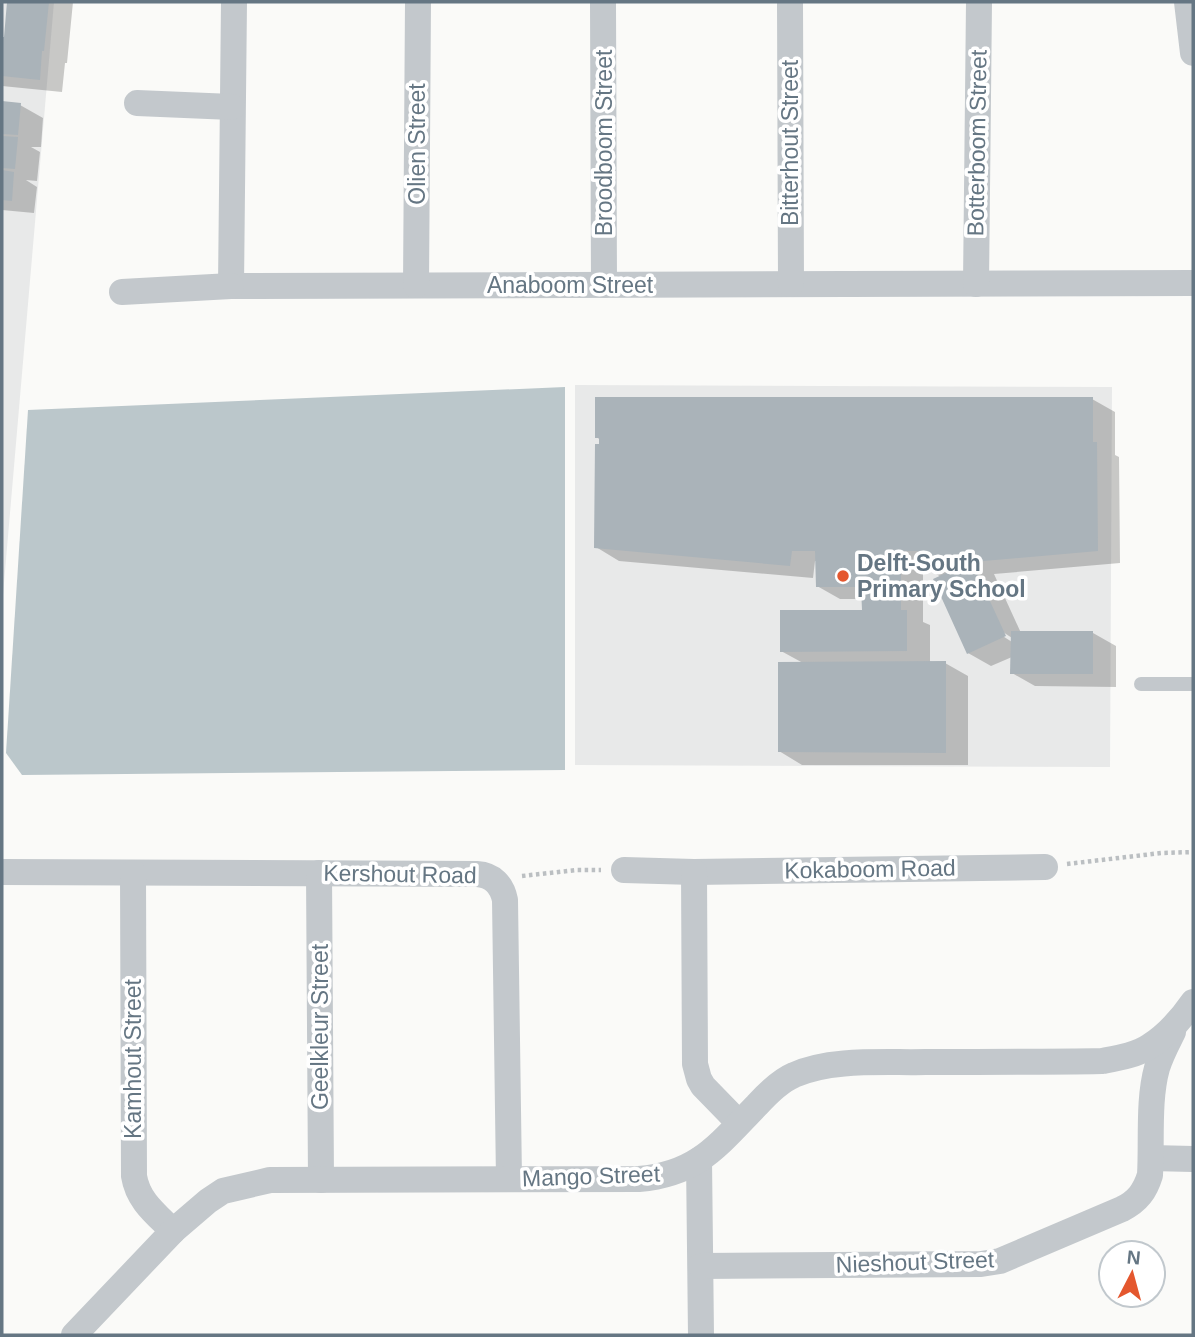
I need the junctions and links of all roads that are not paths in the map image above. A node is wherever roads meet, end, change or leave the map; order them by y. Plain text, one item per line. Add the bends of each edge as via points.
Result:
1 (234, 2) edge
2 (418, 2) edge
3 (603, 2) edge
4 (790, 2) edge
5 (979, 2) edge
6 (1187, 2) edge
7 (1193, 53) edge
8 (136, 103) dead end
9 (232, 107) junction
10 (1193, 283) edge
11 (791, 284) junction
12 (976, 284) junction
13 (416, 285) junction
14 (604, 285) junction
15 (231, 286) junction
16 (122, 292) dead end
17 (1141, 684) dead end
18 (1193, 684) edge
19 (1045, 867) road end
20 (624, 870) road end
21 (2, 872) edge
22 (694, 872) junction
23 (133, 873) junction
24 (319, 873) junction
25 (1186, 1011) edge
26 (739, 1123) junction
27 (1151, 1158) junction
28 (1193, 1159) edge
29 (699, 1160) junction
30 (509, 1179) junction
31 (321, 1180) junction
32 (173, 1231) junction
33 (701, 1266) junction
34 (74, 1335) edge
35 (701, 1335) edge

1 - 9 street
2 - 13 street, Olien Street
3 - 14 street, Broodboom Street
4 - 11 street, Bitterhout Street
5 - 12 street, Botterboom Street
6 - 7 street
8 - 9 street
9 - 15 street
10 - 12 street, Anaboom Street
11 - 12 street, Anaboom Street
11 - 14 street, Anaboom Street
13 - 14 street, Anaboom Street
13 - 15 street, Anaboom Street
15 - 16 street, Anaboom Street
17 - 18 lane
19 - 22 street, Kokaboom Road
20 - 22 street, Kokaboom Road
21 - 23 street, Kershout Road
22 - 26 street via 695,1065 703,1086
23 - 24 street, Kershout Road
23 - 32 street, Kamhout Street via 134,1176 141,1199
24 - 30 street, Kershout Road via 483,874 500,885 505,900
24 - 31 street, Geelkleur Street
25 - 26 street, Mango Street via 1149,1047 1102,1061 816,1067 791,1075
25 - 27 street, Nieshout Street via 1157,1070
26 - 29 street, Mango Street
27 - 28 street
27 - 33 street, Nieshout Street via 1147,1185 1130,1205 1000,1261
29 - 30 street, Mango Street via 657,1177
29 - 33 street
30 - 31 street, Mango Street
31 - 32 street, Mango Street via 270,1180 223,1191
32 - 34 street, Mango Street
33 - 35 street

